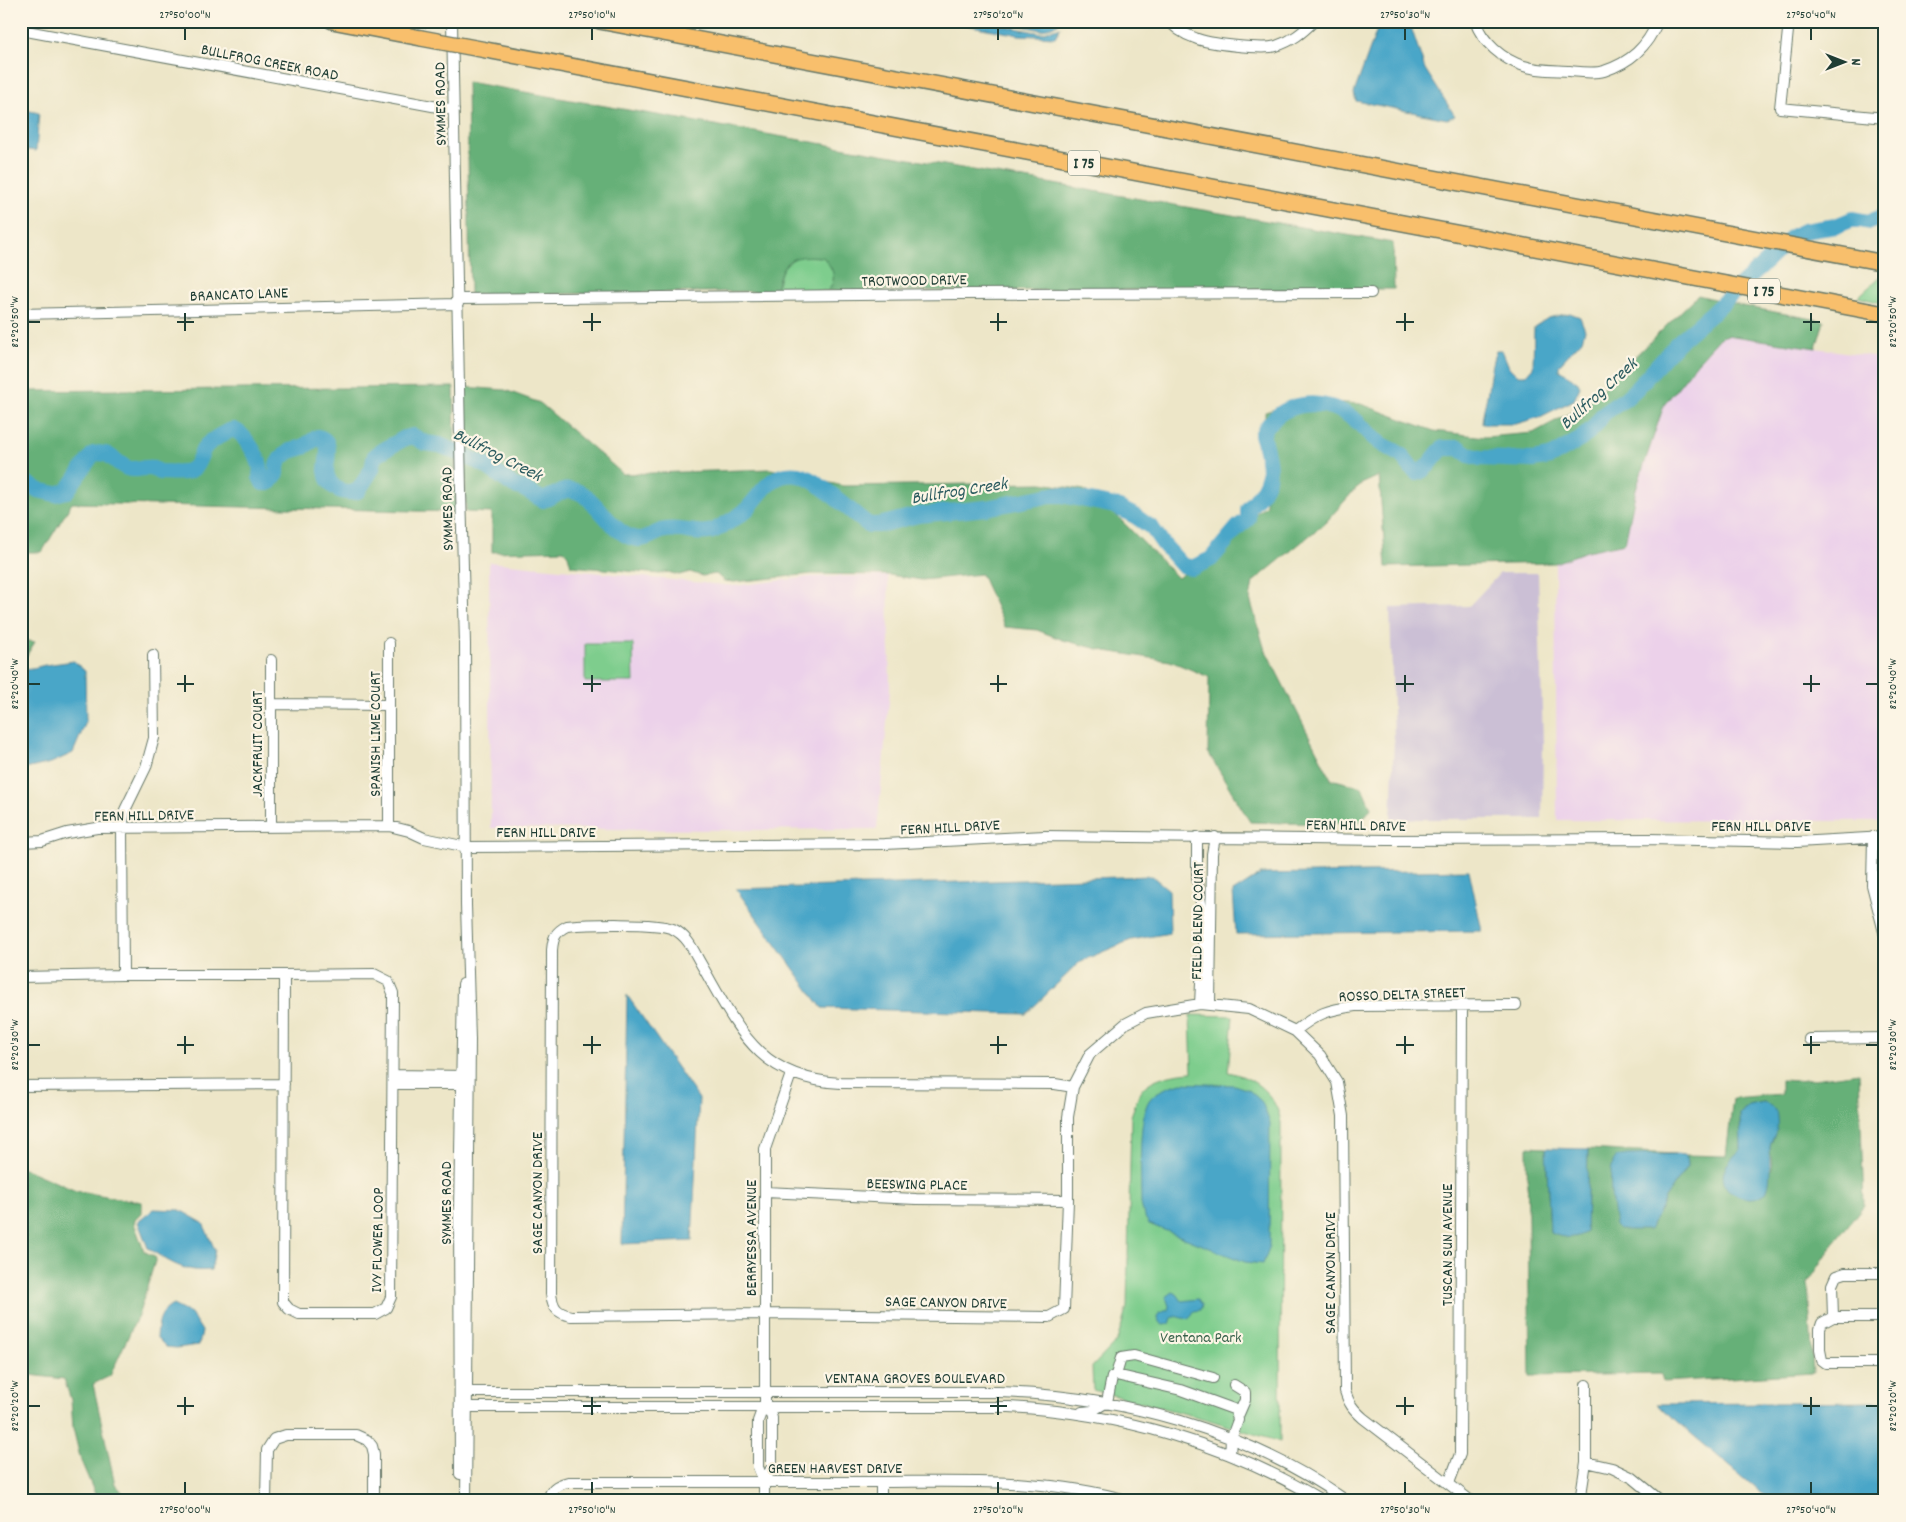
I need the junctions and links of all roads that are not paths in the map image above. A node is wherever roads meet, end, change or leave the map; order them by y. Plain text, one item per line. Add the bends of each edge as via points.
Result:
1 (332, 21) edge
2 (452, 21) edge
3 (599, 21) edge
4 (1170, 21) edge
5 (1314, 21) edge
6 (1475, 21) edge
7 (1658, 21) edge
8 (1790, 21) edge
9 (21, 30) edge
10 (454, 110) junction
11 (1885, 118) edge
12 (1885, 263) edge
13 (1371, 293) dead end
14 (457, 302) junction
15 (21, 314) edge
16 (1885, 314) edge
17 (389, 642) dead end
18 (153, 655) dead end
19 (271, 660) dead end
20 (271, 704) junction
21 (389, 705) junction
22 (389, 826) junction
23 (271, 827) junction
24 (122, 828) junction
25 (1197, 837) junction
26 (1215, 837) junction
27 (1872, 837) junction
28 (1885, 837) edge
29 (21, 842) edge
30 (467, 847) junction
31 (1882, 915) edge
32 (1885, 936) edge
33 (123, 975) junction
34 (284, 975) junction
35 (21, 977) edge
36 (1205, 1005) junction
37 (1462, 1005) junction
38 (1516, 1005) dead end
39 (1295, 1031) junction
40 (1885, 1038) edge
41 (1809, 1039) dead end
42 (791, 1074) junction
43 (393, 1080) junction
44 (465, 1080) junction
45 (284, 1084) junction
46 (21, 1086) edge
47 (1072, 1087) junction
48 (765, 1192) junction
49 (1068, 1200) junction
50 (1885, 1273) edge
51 (766, 1314) junction
52 (1833, 1317) junction
53 (1885, 1317) edge
54 (1885, 1363) edge
55 (1116, 1375) junction
56 (1213, 1378) dead end
57 (1234, 1385) dead end
58 (1586, 1385) dead end
59 (464, 1392) junction
60 (765, 1392) junction
61 (1107, 1402) junction
62 (464, 1407) junction
63 (765, 1407) junction
64 (1071, 1413) junction
65 (1238, 1416) junction
66 (1231, 1439) junction
67 (1230, 1455) junction
68 (1586, 1462) junction
69 (764, 1482) junction
70 (880, 1482) junction
71 (1449, 1483) junction
72 (1080, 1496) edge
73 (266, 1501) edge
74 (374, 1501) edge
75 (460, 1501) edge
76 (466, 1501) edge
77 (548, 1501) edge
78 (764, 1501) edge
79 (881, 1501) edge
80 (1130, 1501) edge
81 (1323, 1501) edge
82 (1347, 1501) edge
83 (1471, 1501) edge
84 (1580, 1501) edge
85 (1661, 1501) edge

1 - 16 highway, I 75, bridge
2 - 10 street, SYMMES ROAD
3 - 12 highway
4 - 5 street via 1196,39 1251,48 1274,47 1298,36
6 - 7 street via 1493,48 1523,66 1602,72 1643,48
8 - 11 street via 1780,108
9 - 10 street, BULLFROG CREEK ROAD
10 - 14 street, SYMMES ROAD
13 - 14 street, TROTWOOD DRIVE via 962,294
14 - 15 street, BRANCATO LANE
14 - 30 street, SYMMES ROAD
17 - 21 street, SPANISH LIME COURT
18 - 24 street via 154,738
19 - 20 street, JACKFRUIT COURT
20 - 21 street
20 - 23 street, JACKFRUIT COURT
21 - 22 street, SPANISH LIME COURT
22 - 23 street, FERN HILL DRIVE
22 - 30 street, FERN HILL DRIVE
23 - 24 street, FERN HILL DRIVE
24 - 29 street, FERN HILL DRIVE via 97,828 42,841
24 - 33 street
25 - 26 street, FERN HILL DRIVE
25 - 30 street, FERN HILL DRIVE via 1046,836 885,844
25 - 36 street, FIELD BLEND COURT via 1197,877 1204,923
26 - 27 street, FERN HILL DRIVE via 1388,840 1649,838 1797,842
26 - 36 street, FIELD BLEND COURT
27 - 28 street, FERN HILL DRIVE
27 - 31 street via 1872,885
30 - 44 street, SYMMES ROAD
31 - 32 street
33 - 34 street, IVY FLOWER LOOP
33 - 35 street, IVY FLOWER LOOP
34 - 43 street, IVY FLOWER LOOP via 374,974 388,981 393,992
34 - 45 street, IVY FLOWER LOOP
36 - 39 street, SAGE CANYON DRIVE via 1249,1009
36 - 47 street, SAGE CANYON DRIVE via 1146,1013 1125,1024 1090,1054
37 - 38 street, ROSSO DELTA STREET
37 - 39 street, ROSSO DELTA STREET via 1355,1006 1329,1010
37 - 71 street, TUSCAN SUN AVENUE via 1460,1454
39 - 71 street, SAGE CANYON DRIVE via 1320,1055 1336,1082 1343,1116 1345,1391 1348,1401 1363,1418
40 - 41 street
42 - 47 street, SAGE CANYON DRIVE via 841,1084 1055,1084
42 - 48 street, BERRYESSA AVENUE via 764,1149
42 - 51 street, SAGE CANYON DRIVE via 764,1056 744,1036 688,941 675,930 656,926 577,925 567,926 555,935 552,950 551,1294 555,1309 571,1316
43 - 44 street
43 - 45 street, IVY FLOWER LOOP via 391,1298 386,1308 369,1315 299,1314 283,1302
44 - 59 street, SYMMES ROAD
45 - 46 street
47 - 49 street, SAGE CANYON DRIVE via 1068,1117
48 - 49 street, BEESWING PLACE via 916,1199
48 - 51 street, BERRYESSA AVENUE
49 - 51 street, SAGE CANYON DRIVE via 1064,1309 1049,1317
50 - 52 street via 1836,1276 1832,1285
51 - 60 street, BERRYESSA AVENUE
52 - 53 street
52 - 54 street via 1820,1326 1822,1360 1830,1363
55 - 56 street via 1120,1358 1134,1356
55 - 61 street via 1112,1377
55 - 65 street via 1181,1390 1236,1410
57 - 65 street via 1245,1392
58 - 68 street
59 - 60 street, VENTANA GROVES BOULEVARD
59 - 62 street, SYMMES ROAD
60 - 61 street, VENTANA GROVES BOULEVARD via 999,1392 1053,1394
60 - 63 street, BERRYESSA AVENUE
61 - 64 street via 1092,1411
61 - 66 street, VENTANA GROVES BOULEVARD via 1157,1414
62 - 63 street, VENTANA GROVES BOULEVARD
62 - 75 street, SYMMES ROAD
62 - 76 street, SYMMES ROAD
63 - 64 street, VENTANA GROVES BOULEVARD via 1009,1407
63 - 69 street, BERRYESSA AVENUE via 758,1421 758,1467
64 - 67 street, VENTANA GROVES BOULEVARD via 1160,1431
65 - 66 street
66 - 67 street
66 - 82 street, VENTANA GROVES BOULEVARD via 1286,1463
67 - 81 street, VENTANA GROVES BOULEVARD
68 - 84 street
68 - 85 street via 1612,1468 1632,1478
69 - 70 street, GREEN HARVEST DRIVE
69 - 77 street, GREEN HARVEST DRIVE via 568,1482 553,1488
69 - 78 street, BERRYESSA AVENUE
70 - 72 street, GREEN HARVEST DRIVE via 1015,1483
70 - 79 street
71 - 83 street, SAGE CANYON DRIVE
72 - 80 street, GREEN HARVEST DRIVE
73 - 74 street via 266,1450 274,1439 286,1435 362,1436 372,1446 374,1454

